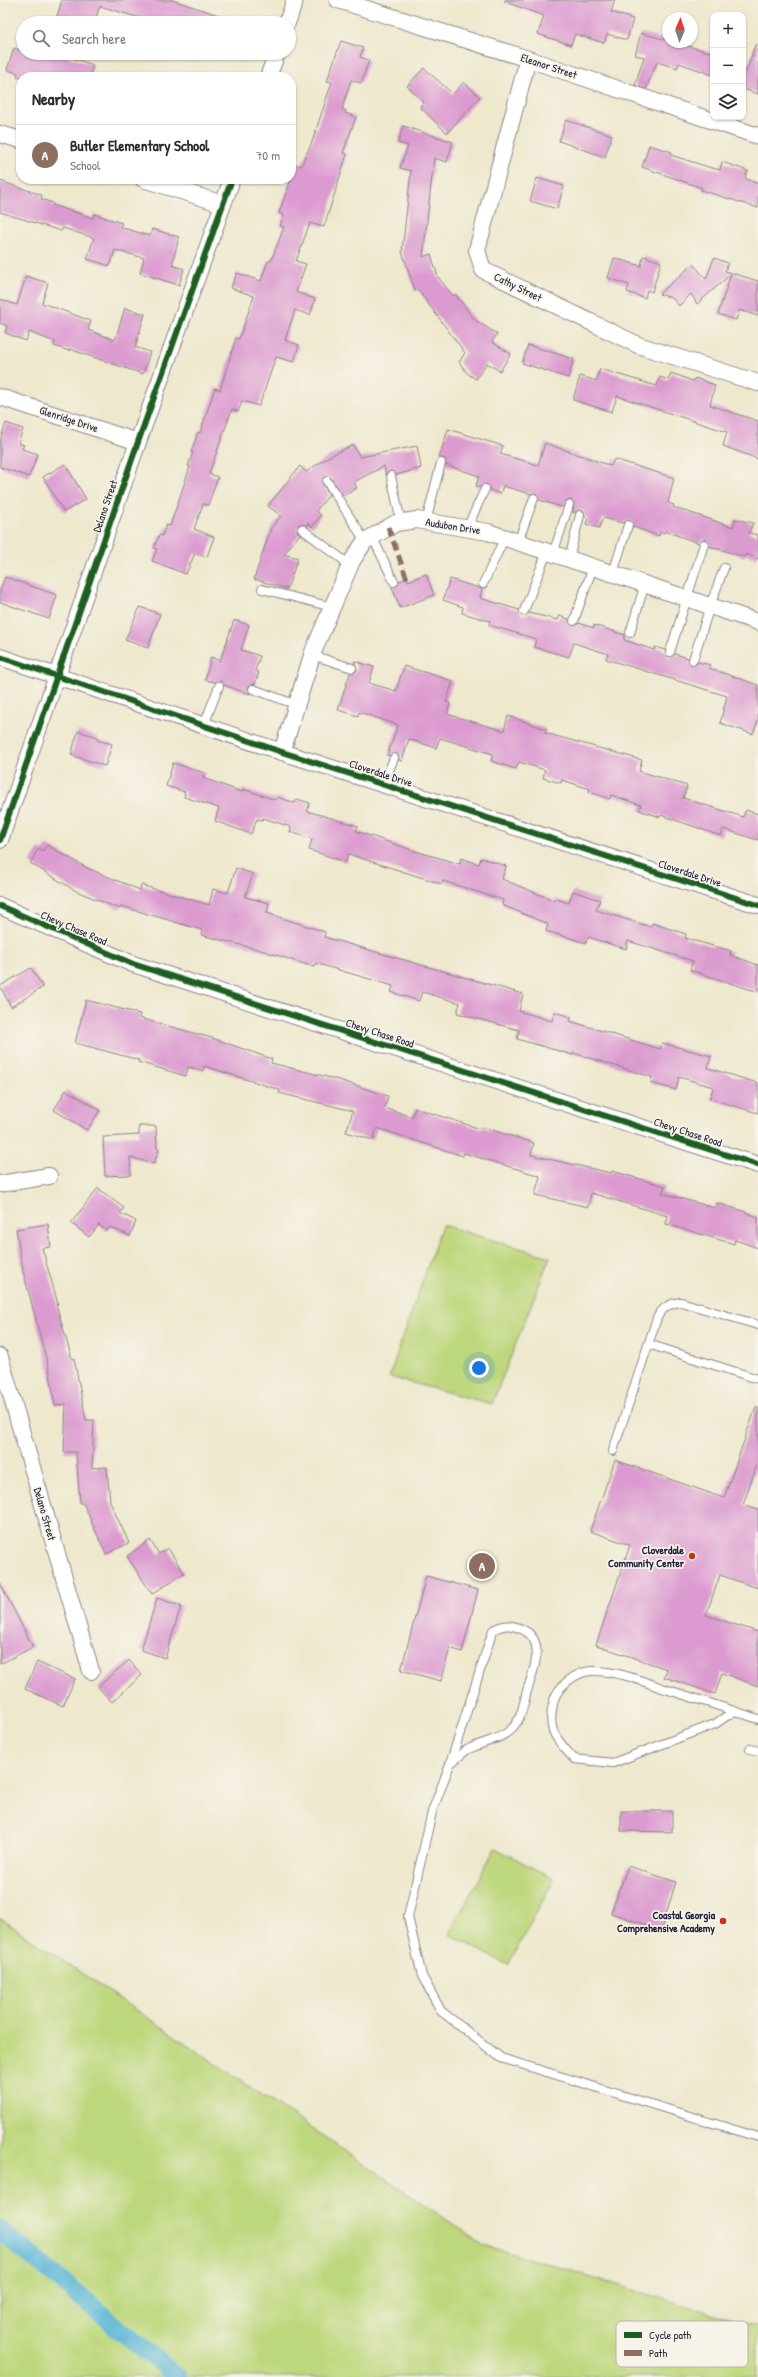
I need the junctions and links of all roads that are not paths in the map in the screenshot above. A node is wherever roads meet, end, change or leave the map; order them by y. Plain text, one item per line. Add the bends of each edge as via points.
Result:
1 (295, 0) edge
2 (338, 0) edge
3 (289, 16) edge
4 (528, 59) junction
5 (274, 60) edge
6 (270, 72) edge
7 (0, 134) edge
8 (758, 136) edge
9 (16, 139) edge
10 (159, 184) edge
11 (230, 184) edge
12 (223, 204) junction
13 (758, 383) edge
14 (0, 397) edge
15 (138, 442) junction
16 (441, 463) dead end
17 (391, 476) dead end
18 (327, 481) dead end
19 (485, 488) dead end
20 (534, 498) dead end
21 (569, 505) dead end
22 (580, 515) dead end
23 (401, 522) junction
24 (426, 522) junction
25 (628, 525) dead end
26 (467, 528) junction
27 (302, 529) dead end
28 (368, 539) junction
29 (512, 540) junction
30 (704, 544) dead end
31 (550, 553) junction
32 (568, 559) junction
33 (350, 565) junction
34 (593, 567) junction
35 (724, 568) dead end
36 (613, 573) junction
37 (394, 582) dead end
38 (483, 584) dead end
39 (645, 584) junction
40 (262, 589) dead end
41 (687, 598) junction
42 (710, 606) junction
43 (332, 608) junction
44 (524, 611) dead end
45 (574, 621) dead end
46 (758, 622) edge
47 (630, 633) dead end
48 (670, 652) dead end
49 (312, 655) junction
50 (0, 657) edge
51 (693, 660) dead end
52 (352, 668) dead end
53 (58, 675) junction
54 (218, 686) dead end
55 (253, 689) dead end
56 (297, 705) junction
57 (204, 725) junction
58 (282, 752) junction
59 (394, 758) dead end
60 (384, 785) junction
61 (0, 840) edge
62 (0, 906) edge
63 (758, 906) edge
64 (758, 1165) edge
65 (49, 1176) dead end
66 (0, 1184) edge
67 (758, 1325) edge
68 (648, 1344) junction
69 (0, 1357) edge
70 (758, 1379) edge
71 (613, 1451) dead end
72 (91, 1671) dead end
73 (734, 1711) junction
74 (758, 1719) edge
75 (450, 1764) junction
76 (758, 2138) edge

1 - 3 street
2 - 4 street, Eleanor Street
4 - 8 street, Eleanor Street
4 - 13 street, Cathy Street via 477,250 483,270 638,345
5 - 6 street
7 - 9 street
10 - 12 street
11 - 12 street, Delano Street
12 - 15 street, Delano Street
14 - 15 street, Glenridge Drive
15 - 53 street, Delano Street
16 - 24 lane
17 - 23 lane
18 - 28 lane
19 - 26 lane
20 - 29 lane
21 - 31 lane
22 - 32 lane
23 - 24 street, Audubon Drive
23 - 28 street, Audubon Drive
24 - 26 street, Audubon Drive
25 - 36 lane
26 - 29 street, Audubon Drive
27 - 33 lane
28 - 33 street
28 - 37 lane
29 - 31 street, Audubon Drive
29 - 38 lane
30 - 41 lane
31 - 32 street, Audubon Drive
31 - 44 lane
32 - 34 street, Audubon Drive
33 - 43 street
34 - 36 street, Audubon Drive
34 - 45 lane
35 - 42 lane
36 - 39 street, Audubon Drive
39 - 41 street, Audubon Drive
39 - 47 lane
40 - 43 lane
41 - 42 street, Audubon Drive
41 - 48 lane
42 - 46 street, Audubon Drive
42 - 51 lane
43 - 49 street
49 - 52 lane
49 - 56 street
50 - 53 street, Cloverdale Drive
53 - 57 street, Cloverdale Drive
53 - 61 street, Delano Street
54 - 57 lane
55 - 56 lane
56 - 58 street
57 - 58 street, Cloverdale Drive
58 - 60 street, Cloverdale Drive
59 - 60 lane
60 - 63 street, Cloverdale Drive
62 - 64 street, Chevy Chase Road via 133,964
65 - 66 street
67 - 68 lane via 691,1303 673,1302 660,1313
68 - 70 lane
68 - 71 lane
69 - 72 street, Delano Street
73 - 73 lane via 618,1674 590,1671 568,1680 555,1697 550,1714 552,1733 574,1759 614,1763 715,1724
73 - 74 lane
75 - 75 lane via 467,1750 506,1733 516,1723 538,1653 533,1636 526,1630 507,1625 501,1625 493,1630
75 - 76 lane via 432,1812 408,1917 422,1976 441,2011 501,2058

